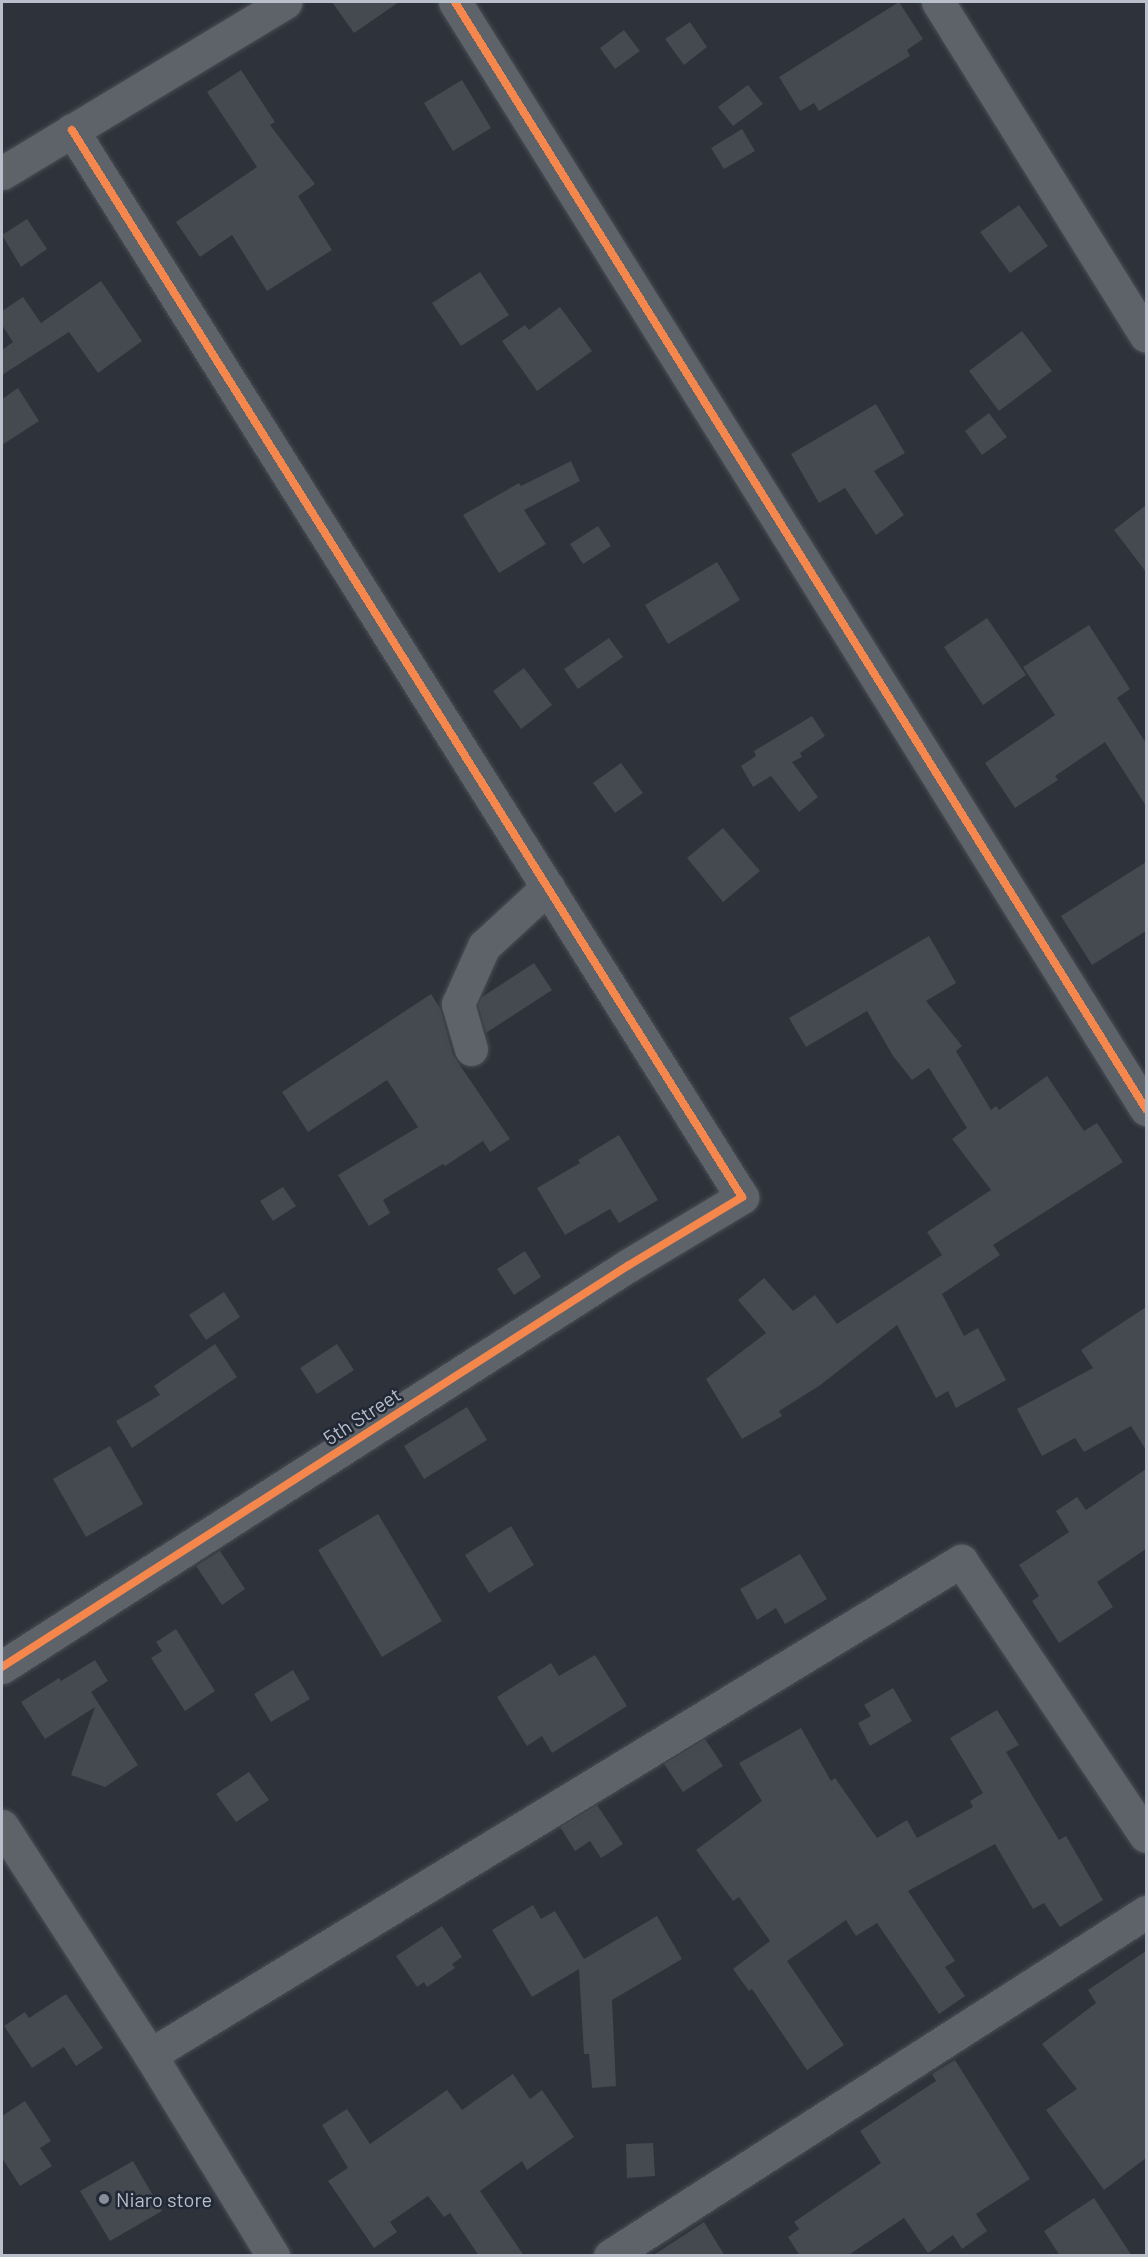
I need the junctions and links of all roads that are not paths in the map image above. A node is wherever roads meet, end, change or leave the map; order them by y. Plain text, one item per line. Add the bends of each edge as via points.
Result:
1 (285, 2) edge
2 (455, 2) edge
3 (938, 2) edge
4 (72, 130) junction
5 (2, 173) edge
6 (1146, 336) edge
7 (548, 887) junction
8 (471, 1049) dead end
9 (1146, 1109) edge
10 (2, 1667) edge
11 (2, 1826) edge
12 (1146, 1836) edge
13 (1146, 1912) edge
14 (150, 2055) junction
15 (273, 2256) edge
16 (610, 2256) edge

1 - 4 street
2 - 9 street
3 - 6 street
4 - 5 street
4 - 7 street
7 - 8 street via 484,946 458,1004
7 - 10 street, 5th Street via 742,1197 629,1265
11 - 14 street
12 - 14 street via 961,1561
13 - 16 street
14 - 15 street

